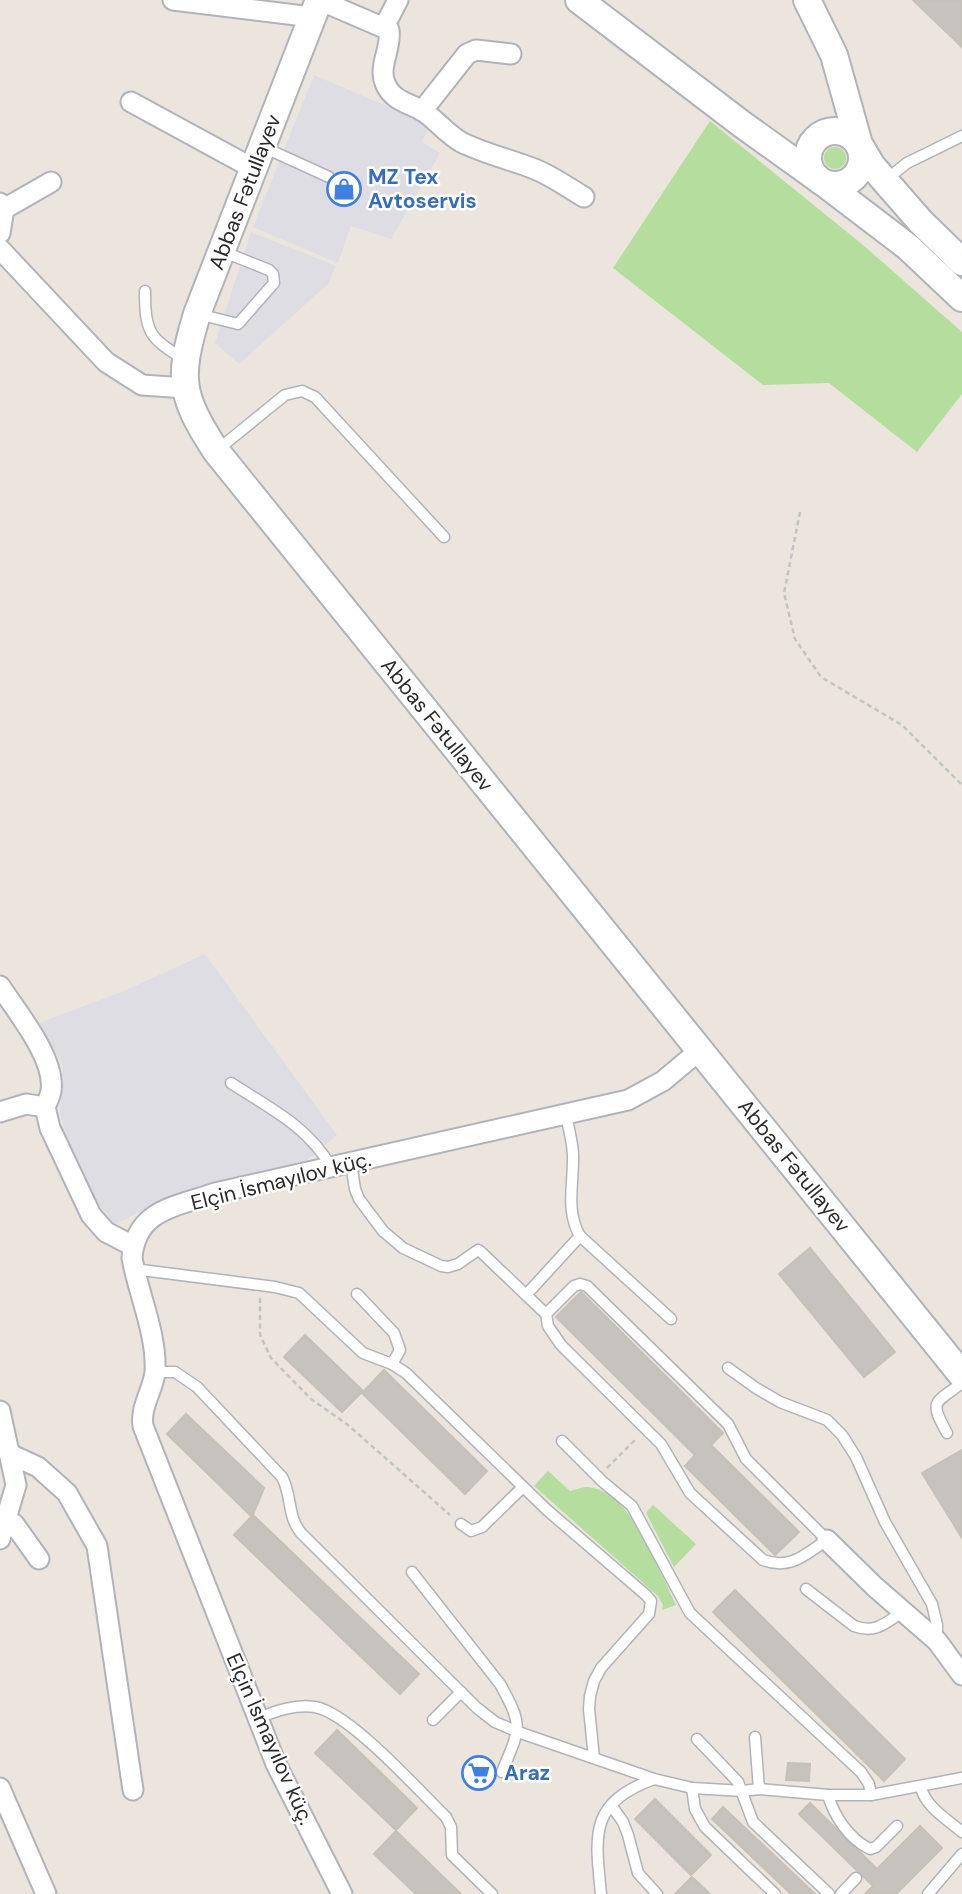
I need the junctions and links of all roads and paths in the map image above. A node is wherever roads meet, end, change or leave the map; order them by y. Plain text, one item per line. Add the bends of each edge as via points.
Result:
1 (173, 0) edge
2 (398, 0) edge
3 (579, 0) edge
4 (807, 0) edge
5 (209, 3) edge
6 (317, 6) edge
7 (384, 27) junction
8 (512, 54) dead end
9 (841, 75) junction
10 (131, 102) dead end
11 (422, 111) junction
12 (743, 125) junction
13 (962, 136) edge
14 (818, 137) junction
15 (859, 145) junction
16 (258, 158) junction
17 (329, 177) dead end
18 (820, 180) junction
19 (885, 181) junction
20 (51, 182) dead end
21 (584, 197) dead end
22 (2, 206) edge
23 (0, 233) edge
24 (0, 249) edge
25 (222, 251) junction
26 (962, 262) edge
27 (145, 291) dead end
28 (962, 298) edge
29 (197, 314) junction
30 (185, 361) junction
31 (185, 388) junction
32 (216, 451) junction
33 (800, 512) dead end
34 (444, 537) dead end
35 (962, 785) edge
36 (0, 986) edge
37 (701, 1050) junction
38 (231, 1083) dead end
39 (45, 1107) junction
40 (0, 1112) edge
41 (566, 1116) junction
42 (351, 1163) junction
43 (331, 1167) junction
44 (580, 1237) junction
45 (133, 1246) junction
46 (134, 1269) junction
47 (259, 1284) junction
48 (357, 1294) dead end
49 (526, 1295) junction
50 (546, 1314) junction
51 (671, 1319) dead end
52 (392, 1364) junction
53 (728, 1368) dead end
54 (155, 1372) junction
55 (962, 1375) edge
56 (962, 1383) edge
57 (0, 1411) edge
58 (647, 1429) junction
59 (947, 1433) dead end
60 (562, 1441) dead end
61 (10, 1454) junction
62 (598, 1477) junction
63 (523, 1487) junction
64 (461, 1524) joint
65 (3, 1530) edge
66 (827, 1540) junction
67 (39, 1559) dead end
68 (412, 1572) dead end
69 (806, 1589) dead end
70 (902, 1612) junction
71 (937, 1641) junction
72 (962, 1675) edge
73 (461, 1692) junction
74 (258, 1718) junction
75 (433, 1720) dead end
76 (518, 1732) junction
77 (755, 1737) dead end
78 (696, 1740) dead end
79 (594, 1758) junction
80 (502, 1772) dead end
81 (962, 1778) edge
82 (654, 1779) junction
83 (921, 1786) junction
84 (0, 1788) edge
85 (692, 1788) junction
86 (759, 1789) junction
87 (132, 1790) dead end
88 (743, 1791) junction
89 (828, 1795) junction
90 (871, 1795) junction
91 (611, 1805) junction
92 (897, 1826) dead end
93 (962, 1832) edge
94 (962, 1854) edge
95 (856, 1878) dead end
96 (46, 1894) edge
97 (342, 1894) edge
98 (492, 1894) edge
99 (601, 1894) edge
100 (657, 1894) edge
101 (775, 1894) edge
102 (829, 1894) edge
103 (841, 1894) edge
104 (928, 1894) edge

1 - 5 street
2 - 7 street
3 - 12 main road
4 - 9 main road
5 - 6 street
6 - 7 street
6 - 16 main road, Abbas Fətullayev
7 - 11 street via 390,39 384,82 391,94
8 - 11 street via 476,50 467,54
9 - 14 main road via 835,114
9 - 15 main road
10 - 16 street
11 - 21 street via 457,139 535,169
12 - 14 main road via 791,141
12 - 18 main road
13 - 19 lane via 906,163
14 - 15 main road via 845,132
14 - 18 main road via 808,162
15 - 18 main road via 862,161 855,177 840,185
15 - 19 main road
16 - 17 lane
16 - 25 main road, Abbas Fətullayev
18 - 28 main road via 908,247
19 - 26 main road
20 - 22 street
22 - 23 street
24 - 31 street via 106,362 142,385
25 - 29 main road, Abbas Fətullayev
25 - 29 lane via 269,270 274,283 238,324
27 - 30 lane via 145,321 153,337
29 - 30 main road, Abbas Fətullayev
30 - 31 main road, Abbas Fətullayev
31 - 32 main road, Abbas Fətullayev via 190,407
32 - 34 lane via 285,395 302,391 315,397
32 - 37 main road, Abbas Fətullayev
33 - 35 path via 784,593 795,639 821,677 902,725
36 - 39 street via 48,1066 51,1092
37 - 41 street, Elçin İsmayılov küç. via 663,1081 628,1100
37 - 55 main road, Abbas Fətullayev
38 - 43 lane via 302,1129 321,1148
39 - 40 street via 26,1104
39 - 45 street via 50,1128 91,1215 106,1232
41 - 42 street, Elçin İsmayılov küç.
41 - 44 lane via 573,1150 570,1206
42 - 43 street, Elçin İsmayılov küç.
42 - 49 lane via 359,1199 397,1243 448,1267 478,1250
43 - 45 street, Elçin İsmayılov küç. via 215,1193 165,1211 151,1217
44 - 49 lane
44 - 51 lane
45 - 46 street, Elçin İsmayılov küç.
46 - 47 lane
46 - 54 street, Elçin İsmayılov küç. via 154,1349
47 - 52 lane via 299,1293 363,1353
47 - 64 path via 260,1335 271,1358 311,1399 348,1425
48 - 52 lane via 394,1333 400,1350
49 - 50 lane
50 - 58 lane via 561,1345
50 - 66 lane via 574,1286 587,1286 728,1424 746,1459
52 - 63 lane
53 - 71 lane via 780,1402 828,1420 842,1435 932,1604
54 - 73 lane via 175,1372 197,1387 282,1477 289,1490 291,1515 301,1533
54 - 74 street, Elçin İsmayılov küç. via 143,1426
56 - 59 lane via 935,1406
57 - 61 street
58 - 62 path
58 - 66 lane via 690,1493 763,1560 791,1563
60 - 62 lane
61 - 65 street via 16,1485
61 - 87 street via 37,1467 67,1493 97,1546
62 - 90 lane via 632,1506 690,1613 861,1772
63 - 64 lane via 482,1527 471,1531
63 - 79 lane via 651,1601 649,1614 594,1681 589,1709
65 - 67 street via 14,1524
66 - 70 street
68 - 76 lane via 500,1684
69 - 70 lane via 863,1630 874,1630
70 - 71 street
71 - 72 street
73 - 75 lane
73 - 76 lane via 495,1722
74 - 97 street, Elçin İsmayılov küç. via 276,1764
74 - 98 lane via 300,1706 318,1707 361,1735 446,1817 452,1856
76 - 79 lane
76 - 80 lane
77 - 86 lane
78 - 88 lane
79 - 82 lane
81 - 83 lane
82 - 85 lane
82 - 91 lane via 623,1793
83 - 90 lane
83 - 93 lane via 922,1795
84 - 96 street
85 - 88 lane
85 - 101 lane via 695,1809 705,1827
86 - 88 lane
86 - 89 lane
88 - 102 lane via 754,1822
89 - 90 lane
89 - 92 lane via 840,1822 870,1849
91 - 99 lane via 597,1832
91 - 100 lane via 623,1822 638,1873
94 - 104 lane
95 - 103 lane

